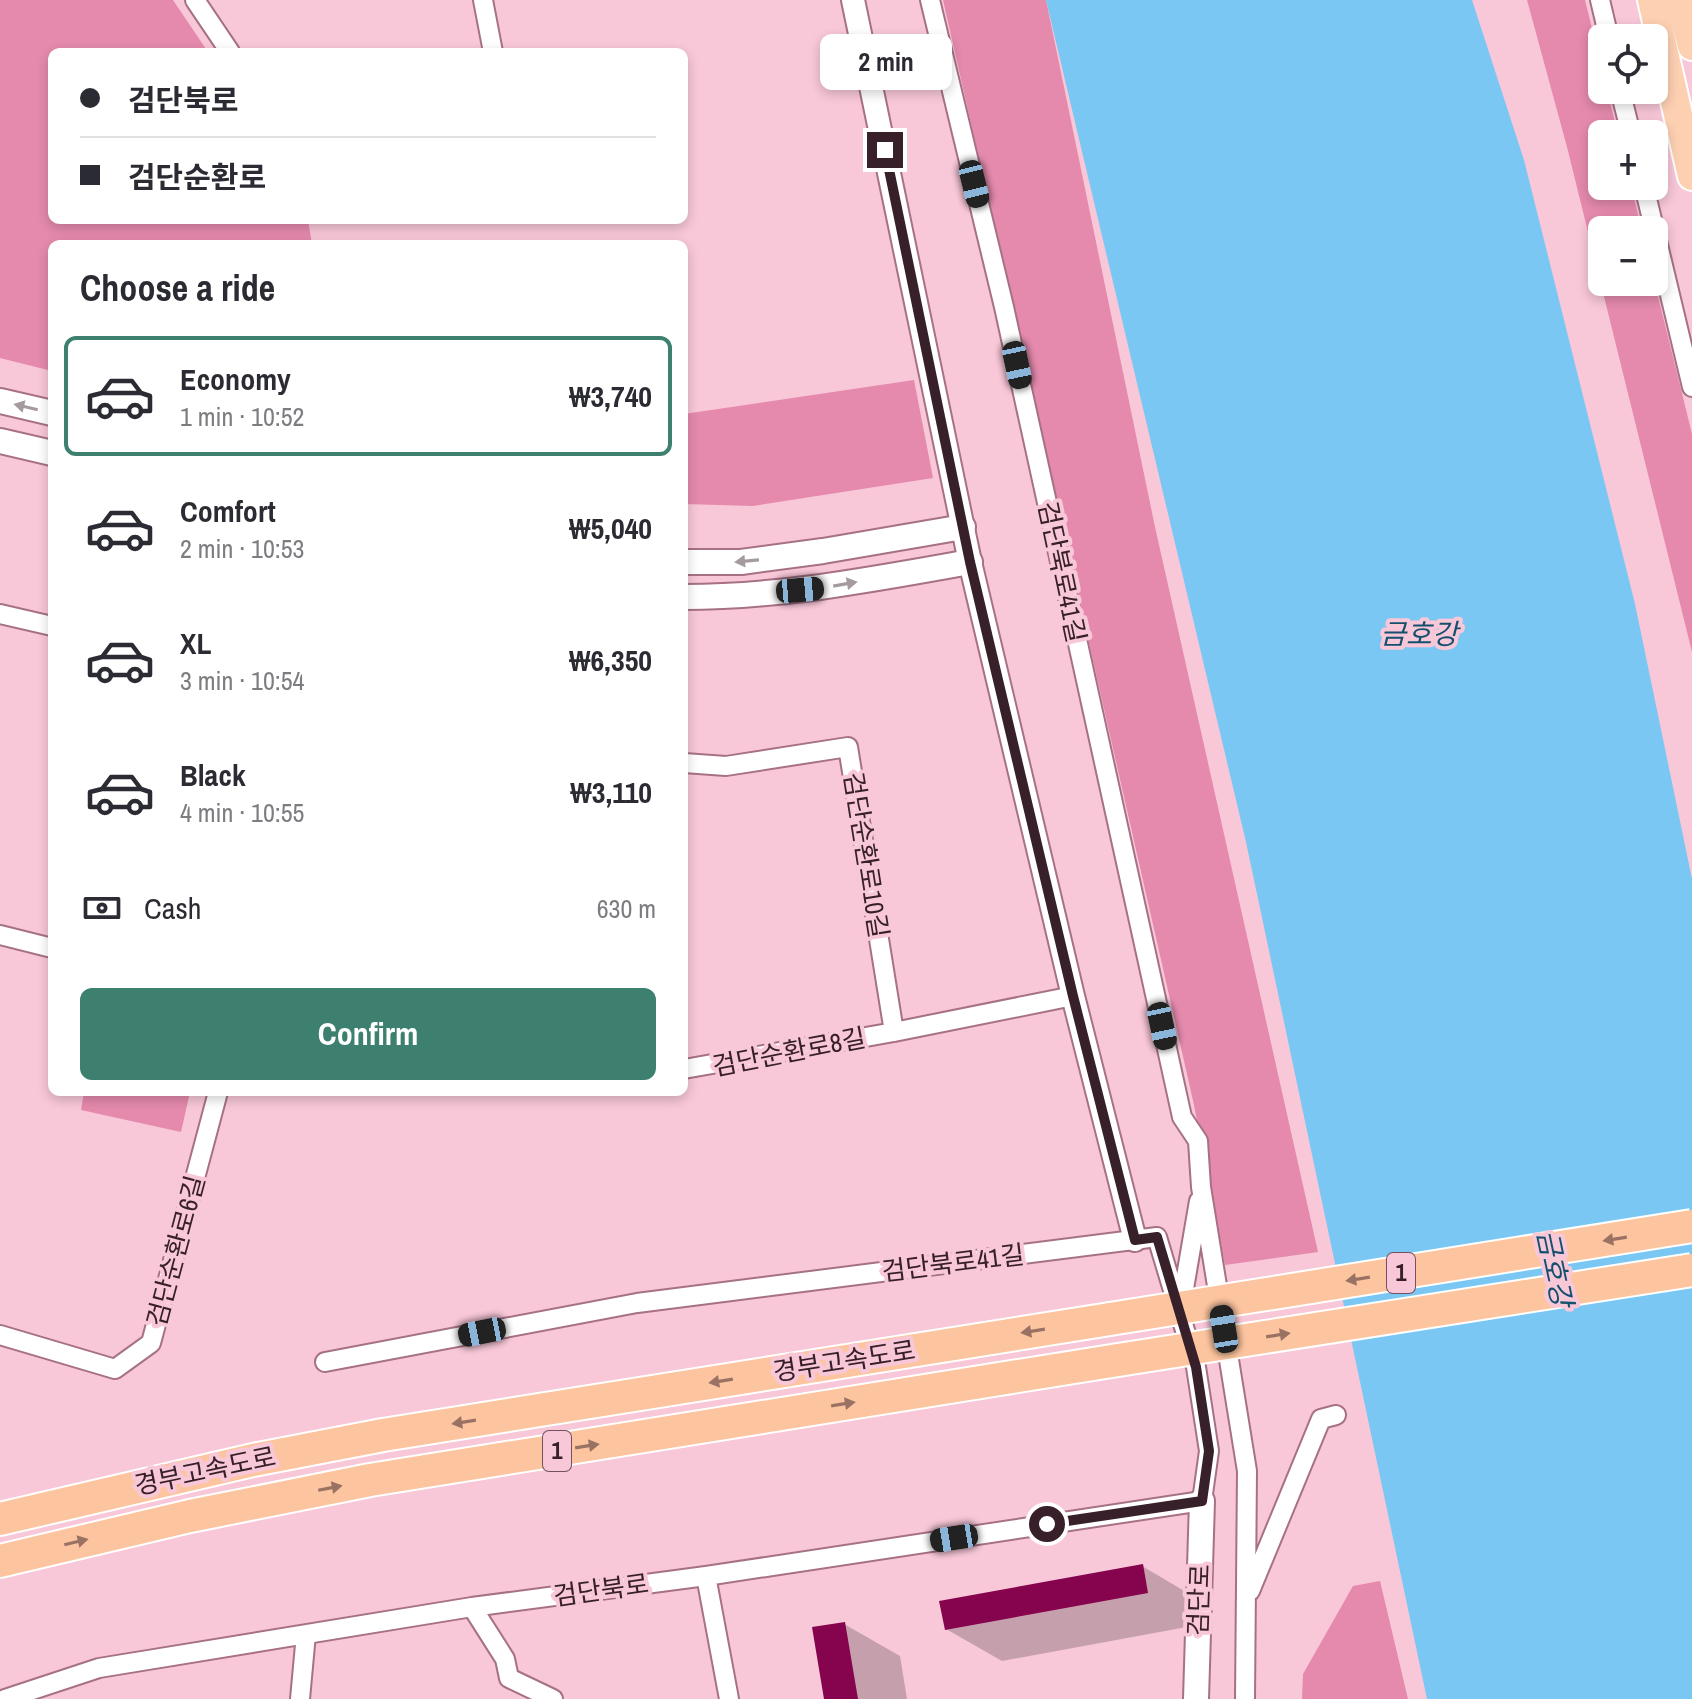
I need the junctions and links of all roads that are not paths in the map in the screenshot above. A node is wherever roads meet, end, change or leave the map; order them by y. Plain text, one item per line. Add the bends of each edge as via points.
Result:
1 (195, 0) edge
2 (483, 0) edge
3 (853, 0) edge
4 (930, 0) edge
5 (1600, 0) edge
6 (1652, 0) edge
7 (1680, 0) edge
8 (1606, 24) edge
9 (1692, 46) edge
10 (227, 48) edge
11 (492, 48) edge
12 (1692, 176) edge
13 (1647, 200) edge
14 (1692, 387) edge
15 (0, 401) edge
16 (48, 412) edge
17 (0, 441) edge
18 (48, 452) edge
19 (963, 527) junction
20 (688, 562) edge
21 (970, 562) junction
22 (688, 597) edge
23 (0, 614) edge
24 (48, 625) edge
25 (688, 763) edge
26 (0, 935) edge
27 (48, 947) edge
28 (1073, 996) junction
29 (894, 1032) junction
30 (688, 1070) edge
31 (217, 1096) edge
32 (1201, 1187) junction
33 (1692, 1226) edge
34 (1135, 1240) junction
35 (1692, 1270) edge
36 (1180, 1313) junction
37 (0, 1335) edge
38 (325, 1362) dead end
39 (1336, 1415) dead end
40 (1202, 1501) junction
41 (0, 1519) edge
42 (0, 1561) edge
43 (706, 1576) junction
44 (1246, 1601) junction
45 (472, 1607) junction
46 (306, 1634) junction
47 (5, 1699) edge
48 (300, 1699) edge
49 (553, 1699) edge
50 (729, 1699) edge
51 (1196, 1699) edge
52 (1245, 1699) edge

1 - 10 street
2 - 11 street
3 - 19 street
4 - 32 street, 검단북로41길 via 1004,307 1182,1117 1198,1141
5 - 8 street
6 - 12 highway
7 - 9 highway
13 - 14 street
16 -> 15 main road
17 - 18 main road
19 -> 20 main road via 741,562
19 - 21 street
22 -> 21 main road via 823,588
21 - 28 street
23 - 24 street
25 - 29 street, 검단순환로10길 via 726,766 848,747
26 - 27 street
28 - 29 street, 검단순환로8길
28 - 34 street
29 - 30 street, 검단순환로8길
31 - 37 street, 검단순환로6길 via 151,1343 115,1369
32 - 36 street
32 - 44 street via 1247,1471
33 -> 41 highway, 경부고속도로 / 1, bridge via 383,1435
34 - 36 street via 1157,1237
34 - 38 street, 검단북로41길 via 637,1303
42 -> 35 highway, 경부고속도로 / 1, bridge via 370,1480
36 - 40 street via 1196,1367 1209,1451
39 - 44 street via 1321,1419
40 - 43 street, 검단북로
40 - 51 main road, 검단로
43 - 45 street, 검단북로
43 - 50 street
44 - 52 street
45 - 46 street, 검단북로
45 - 49 street via 505,1659 509,1678
46 - 47 street, 검단북로 via 99,1668
46 - 48 street

